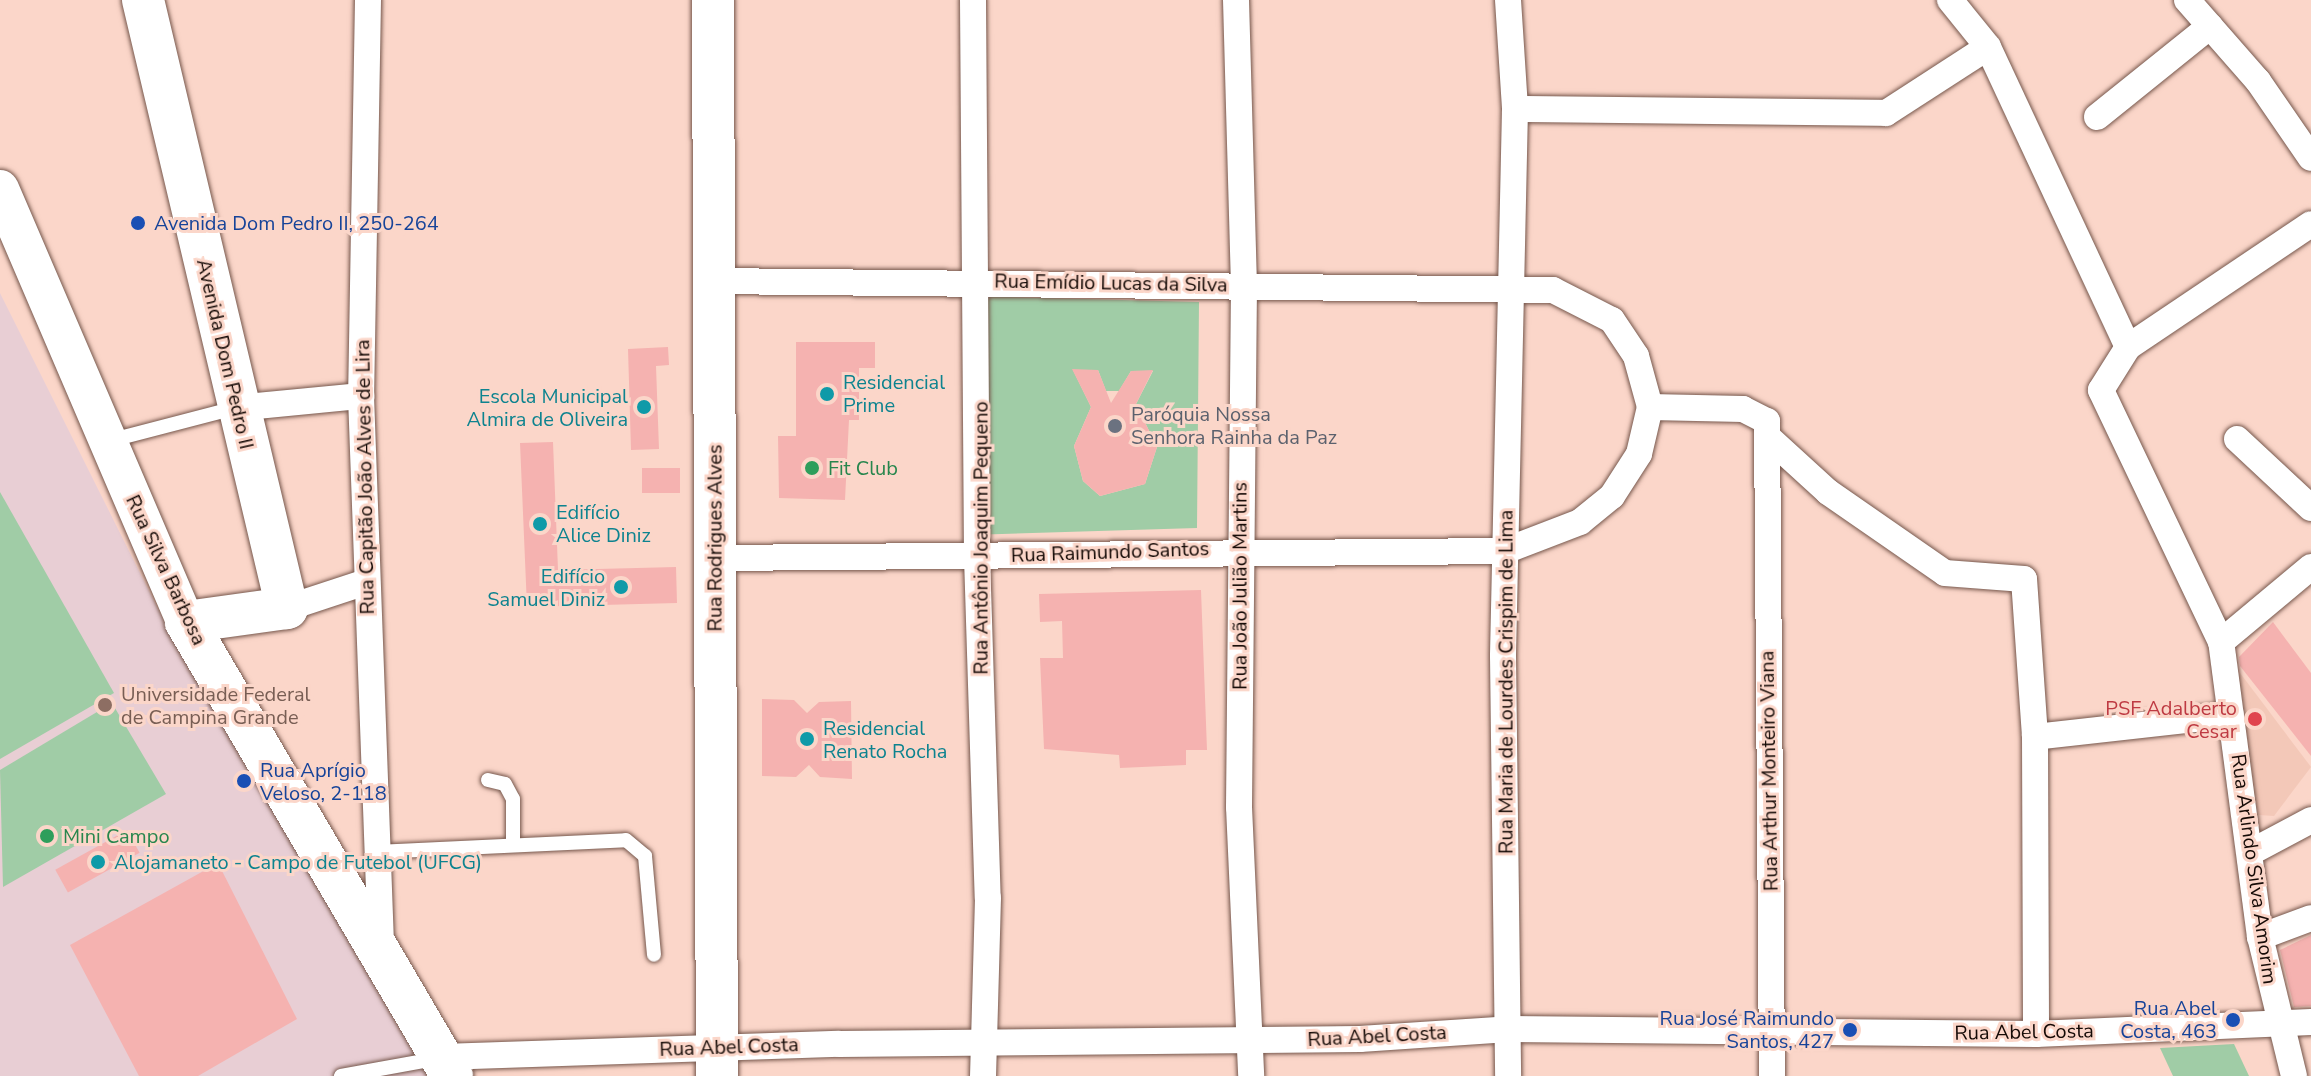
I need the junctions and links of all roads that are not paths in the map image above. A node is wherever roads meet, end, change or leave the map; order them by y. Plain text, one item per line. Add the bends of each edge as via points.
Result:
1 (143, 0) edge
2 (368, 0) edge
3 (713, 0) edge
4 (973, 0) edge
5 (1236, 0) edge
6 (1508, 0) edge
7 (1950, 0) edge
8 (2187, 0) edge
9 (2210, 26) junction
10 (1988, 47) junction
11 (1515, 109) junction
12 (2097, 117) dead end
13 (2311, 158) edge
14 (0, 189) edge
15 (2311, 224) edge
16 (10, 243) edge
17 (712, 281) junction
18 (980, 282) junction
19 (1244, 285) junction
20 (1510, 287) junction
21 (2128, 347) junction
22 (361, 396) junction
23 (1650, 407) junction
24 (236, 408) junction
25 (1770, 439) junction
26 (2237, 439) dead end
27 (107, 441) junction
28 (2311, 508) edge
29 (1240, 548) junction
30 (1505, 551) junction
31 (977, 557) junction
32 (716, 558) junction
33 (2311, 567) edge
34 (366, 582) junction
35 (287, 608) junction
36 (186, 622) junction
37 (2221, 642) junction
38 (2231, 715) junction
39 (2035, 737) junction
40 (488, 780) dead end
41 (2311, 820) edge
42 (513, 843) junction
43 (2253, 851) junction
44 (376, 852) junction
45 (2311, 918) edge
46 (2260, 937) junction
47 (382, 954) junction
48 (654, 955) dead end
49 (2311, 1022) edge
50 (2281, 1027) junction
51 (1509, 1029) junction
52 (1772, 1031) junction
53 (2036, 1034) junction
54 (1251, 1041) junction
55 (984, 1046) junction
56 (717, 1061) edge
57 (447, 1067) edge
58 (341, 1076) edge
59 (983, 1076) edge
60 (1251, 1076) edge
61 (1508, 1076) edge
62 (1772, 1076) edge
63 (2294, 1076) edge

1 - 24 main road, Avenida Dom Pedro II
2 - 22 street, Rua Capitão João Alves de Lira
3 - 17 main road, Rua Rodrigues Alves
4 - 18 street, Rua Antônio Joaquim Pequeno
5 - 19 street, Rua João Julião Martins
6 - 11 street, Rua Maria de Lourdes Crispim de Lima
7 - 10 street
8 - 9 street
9 - 12 street
9 - 13 street
10 - 11 street via 1886,113
10 - 21 street
11 - 20 street, Rua Maria de Lourdes Crispim de Lima
14 - 16 main road, Rua Silva Barbosa
15 - 21 street
16 - 27 main road, Rua Silva Barbosa
17 - 18 street, Rua Emídio Lucas da Silva
17 - 32 main road, Rua Rodrigues Alves
18 - 19 street, Rua Emídio Lucas da Silva
18 - 31 street, Rua Antônio Joaquim Pequeno
19 - 20 street, Rua Emídio Lucas da Silva
19 - 29 street, Rua João Julião Martins
20 - 23 street, Rua Emídio Lucas da Silva via 1553,290 1612,320 1636,356
20 - 30 street, Rua Maria de Lourdes Crispim de Lima
21 - 37 street, Rua Arlindo Silva Amorim via 2103,381 2104,401
22 - 24 street
22 - 34 street, Rua Capitão João Alves de Lira
23 - 25 street via 1759,412
23 - 30 street via 1639,454 1612,496 1580,522
24 - 27 lane
24 - 35 main road, Avenida Dom Pedro II
25 - 39 street via 1828,492 1945,573 2024,579
25 - 52 street, Rua Arthur Monteiro Viana
26 - 28 street
27 - 36 main road, Rua Silva Barbosa
29 - 30 street, Rua Raimundo Santos
29 - 31 street, Rua Raimundo Santos
29 - 54 street, Rua João Julião Martins via 1239,807
30 - 51 street, Rua Maria de Lourdes Crispim de Lima
31 - 32 street, Rua Raimundo Santos
31 - 55 street, Rua Antônio Joaquim Pequeno via 988,898
32 - 56 main road, Rua Rodrigues Alves
33 - 37 street
34 - 35 street
34 - 44 street, Rua Capitão João Alves de Lira
35 - 36 main road
36 - 47 main road, Rua Silva Barbosa
37 - 38 street, Rua Arlindo Silva Amorim
38 - 39 street
38 - 43 street, Rua Arlindo Silva Amorim
39 - 53 street
40 - 42 lane via 505,784 513,799
41 - 43 street
42 - 44 lane
42 - 48 lane via 626,840 645,856
43 - 46 street, Rua Arlindo Silva Amorim
44 - 47 street, Rua Capitão João Alves de Lira
45 - 46 street
46 - 50 street, Rua Arlindo Silva Amorim
47 - 57 main road, Rua Silva Barbosa
49 - 50 street, Rua Abel Costa
50 - 53 street, Rua Abel Costa
50 - 63 street, Rua Arlindo Silva Amorim
51 - 52 street, Rua Abel Costa
51 - 54 street, Rua Abel Costa
51 - 61 street, Rua Maria de Lourdes Crispim de Lima
52 - 53 street, Rua Abel Costa
52 - 62 street, Rua Arthur Monteiro Viana
54 - 55 street, Rua Abel Costa
54 - 60 street, Rua João Julião Martins
55 - 56 street, Rua Abel Costa
55 - 59 street, Rua Antônio Joaquim Pequeno
56 - 57 street, Rua Abel Costa
57 - 58 lane

